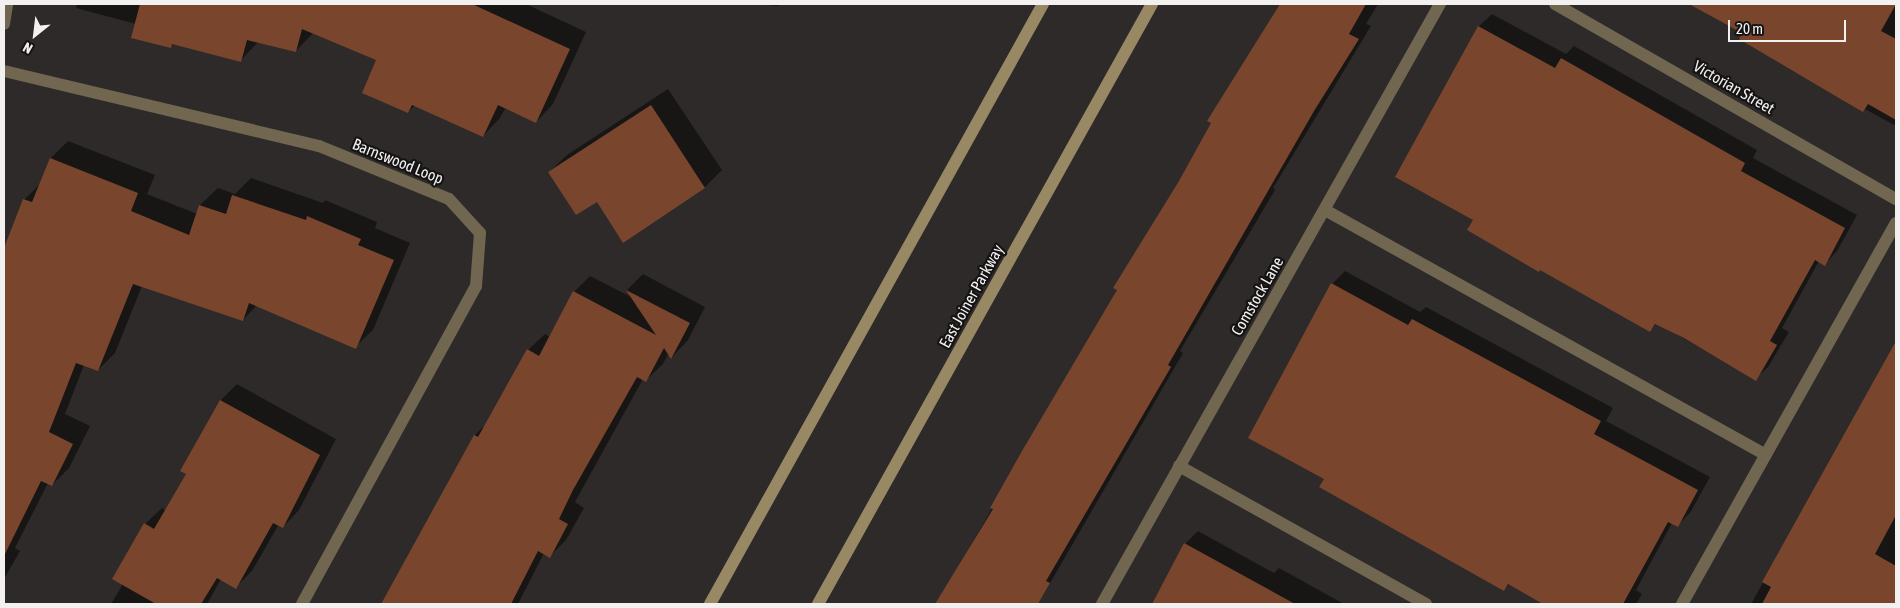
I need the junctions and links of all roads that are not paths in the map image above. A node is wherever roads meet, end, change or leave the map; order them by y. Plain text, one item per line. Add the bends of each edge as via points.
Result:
1 (7, 4) edge
2 (1043, 4) edge
3 (1152, 4) edge
4 (1440, 4) edge
5 (1555, 4) edge
6 (4, 24) edge
7 (4, 71) edge
8 (1896, 199) edge
9 (1324, 210) junction
10 (1896, 223) edge
11 (1766, 455) junction
12 (1180, 466) junction
13 (302, 604) edge
14 (710, 604) edge
15 (818, 604) edge
16 (1102, 604) edge
17 (1426, 604) edge
18 (1682, 604) edge

1 - 6 street
2 - 14 main road
3 - 15 main road, East Joiner Parkway
4 - 9 street, Comstock Lane
5 - 8 street, Victorian Street
7 - 13 street, Barnswood Loop via 319,146 449,199 480,233 476,286
9 - 11 street
9 - 12 street, Comstock Lane
10 - 11 street
11 - 18 street
12 - 16 street, Comstock Lane
12 - 17 street

